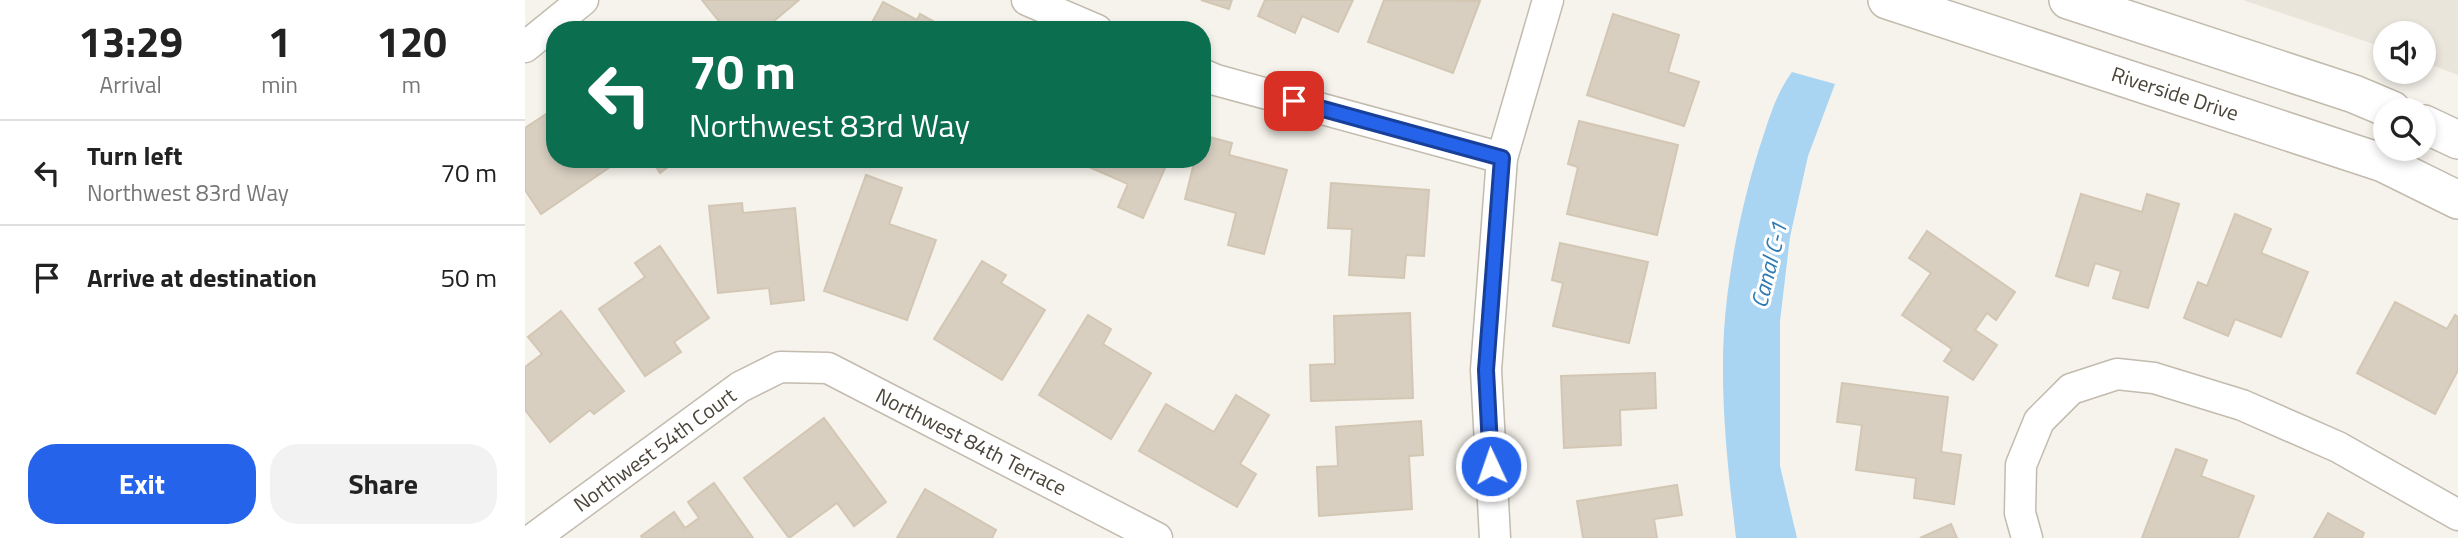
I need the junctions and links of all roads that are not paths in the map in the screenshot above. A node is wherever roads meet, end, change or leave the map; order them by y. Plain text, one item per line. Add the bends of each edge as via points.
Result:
1 (583, 0) edge
2 (1027, 0) edge
3 (1548, 0) edge
4 (1887, 0) edge
5 (2088, 3) edge
6 (557, 21) edge
7 (1076, 21) edge
8 (546, 30) edge
9 (525, 47) edge
10 (1211, 78) edge
11 (2373, 102) edge
12 (2436, 130) edge
13 (2458, 140) edge
14 (1502, 158) junction
15 (2458, 200) edge
16 (780, 367) joint
17 (2458, 515) edge
18 (534, 538) edge
19 (1157, 538) edge
20 (1495, 538) edge
21 (2027, 538) edge

1 - 6 street
2 - 7 street
3 - 14 street
4 - 15 street, Riverside Drive via 2383,163
5 - 11 street
8 - 9 street
10 - 14 street
12 - 13 street
14 - 20 street via 1486,370
16 - 18 street, Northwest 54th Court via 740,387
16 - 19 street, Northwest 84th Terrace via 828,368
17 - 21 street via 2338,447 2242,405 2154,378 2117,374 2070,389 2039,421 2021,465 2019,513

